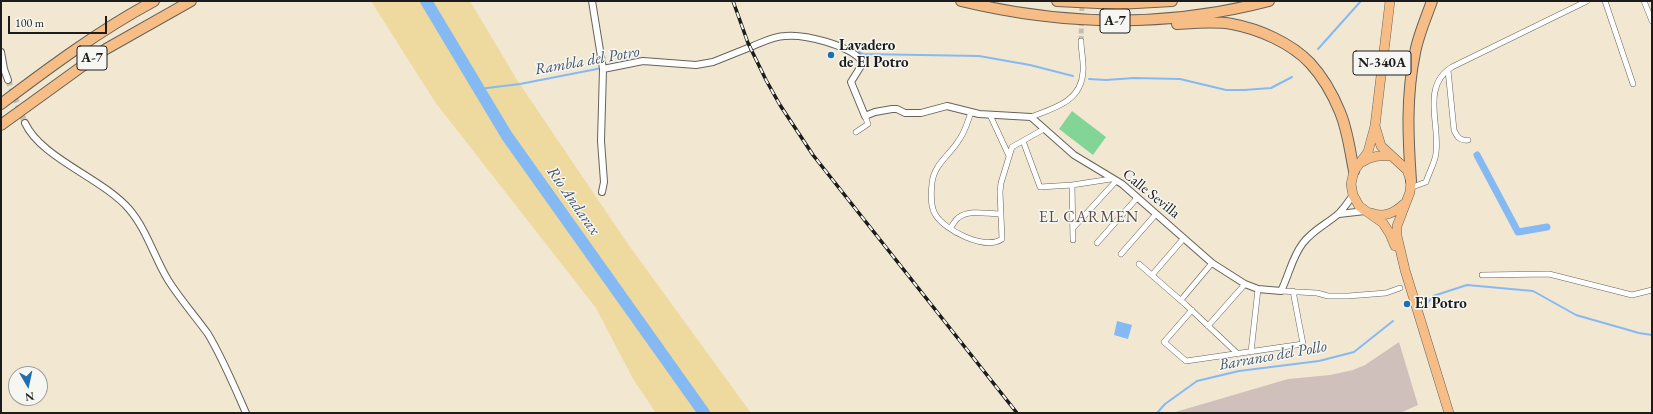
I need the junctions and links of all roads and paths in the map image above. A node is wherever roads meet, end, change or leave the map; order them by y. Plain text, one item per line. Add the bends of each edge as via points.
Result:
1 (154, 1) edge
2 (190, 1) edge
3 (592, 1) edge
4 (961, 1) edge
5 (1057, 1) edge
6 (1172, 1) edge
7 (1268, 1) edge
8 (1390, 1) edge
9 (1432, 1) edge
10 (1587, 1) edge
11 (1605, 1) edge
12 (1644, 1) edge
13 (1148, 20) junction
14 (1652, 20) edge
15 (1081, 41) tunnel mouth
16 (1, 52) edge
17 (2, 67) edge
18 (604, 69) junction
19 (1448, 70) junction
20 (8, 80) tunnel mouth
21 (1632, 84) dead end
22 (1, 104) edge
23 (971, 112) junction
24 (990, 115) junction
25 (865, 116) junction
26 (1031, 117) junction
27 (26, 123) tunnel mouth
28 (1, 126) edge
29 (1375, 126) junction
30 (1044, 129) junction
31 (856, 132) dead end
32 (1468, 140) dead end
33 (1023, 141) junction
34 (1009, 156) junction
35 (1391, 156) junction
36 (1362, 162) junction
37 (1354, 172) junction
38 (1113, 180) junction
39 (1072, 185) junction
40 (1411, 185) junction
41 (602, 192) dead end
42 (1352, 195) junction
43 (1137, 198) junction
44 (1404, 204) junction
45 (1366, 211) junction
46 (1000, 214) junction
47 (1156, 214) junction
48 (1338, 214) junction
49 (950, 228) junction
50 (1073, 228) junction
51 (1184, 238) junction
52 (1073, 240) dead end
53 (1097, 243) dead end
54 (1121, 254) dead end
55 (1212, 263) junction
56 (1139, 264) dead end
57 (1405, 270) junction
58 (1152, 275) junction
59 (1482, 275) dead end
60 (1245, 284) junction
61 (1400, 288) dead end
62 (1258, 289) junction
63 (1652, 290) edge
64 (1281, 291) junction
65 (1293, 291) junction
66 (1181, 300) junction
67 (1192, 310) junction
68 (1208, 326) junction
69 (1251, 352) junction
70 (1238, 354) junction
71 (246, 413) edge
72 (1449, 413) edge

1 - 22 highway, A-7 via 90,40
2 - 28 highway, A-7 via 106,49
3 - 18 street
4 - 13 highway, A-7 via 1012,12 1085,21
5 - 6 highway, A-7 via 1118,4
7 - 13 highway, A-7 via 1218,12
8 - 29 highway, N-340A
9 - 40 highway via 1415,52 1410,84 1408,120
10 - 19 street
11 - 21 street
12 - 14 street
13 - 37 highway via 1168,24 1232,24 1272,38 1300,54 1326,84 1333,98 1346,130
15 - 26 street via 1084,71 1077,90 1064,104
16 - 17 street
17 - 20 street
18 - 25 street via 643,62 696,65 713,62 769,39 786,35 824,40 855,53 861,60 861,66 851,82
18 - 41 street
19 - 32 street via 1454,130 1457,137
19 - 40 street via 1437,84 1434,94 1436,154 1433,164 1426,182
23 - 24 street
23 - 25 street via 947,106 921,114 892,109
23 - 49 street via 960,140 934,172 932,207 935,214
24 - 26 street
24 - 34 street
25 - 31 street via 868,124
26 - 30 street, Calle Sevilla
27 - 71 street via 36,139 57,157 121,201 135,217 167,280 213,343
29 - 35 highway, N-340A via 1381,146
29 - 36 highway, N-340A via 1368,152
30 - 33 street
30 - 38 street, Calle Sevilla via 1074,155
33 - 34 street via 1012,147
33 - 39 street via 1040,187
34 - 46 street via 1001,183
35 - 36 highway via 1380,155
35 - 40 highway, N-340A via 1407,170
36 - 37 highway, N-340A
37 - 42 highway
38 - 39 street
38 - 43 street, Calle Sevilla
38 - 50 street
39 - 50 street
40 - 44 highway
42 - 45 highway
42 - 48 street
43 - 47 street, Calle Sevilla
43 - 53 street
44 - 45 highway via 1386,215
44 - 57 highway via 1397,226 1397,236
45 - 48 street
45 - 57 highway via 1383,223
46 - 49 street via 964,215
46 - 49 street via 1002,239 997,242 960,236
47 - 51 street, Calle Sevilla
47 - 54 street
48 - 64 street via 1316,229 1302,244 1292,260 1288,278
50 - 52 street
51 - 55 street, Calle Sevilla
51 - 58 street
55 - 60 street, Calle Sevilla
55 - 66 street
56 - 58 street
57 - 72 highway
58 - 66 street
59 - 63 street via 1550,274 1632,295
60 - 62 street, Calle Sevilla
60 - 68 street
61 - 65 street, Calle Sevilla via 1386,293 1348,296
62 - 64 street, Calle Sevilla
62 - 69 street
64 - 65 street, Calle Sevilla
65 - 69 street via 1302,344
66 - 67 street
67 - 68 street
67 - 70 street via 1164,342 1186,361
68 - 70 street
69 - 70 street

